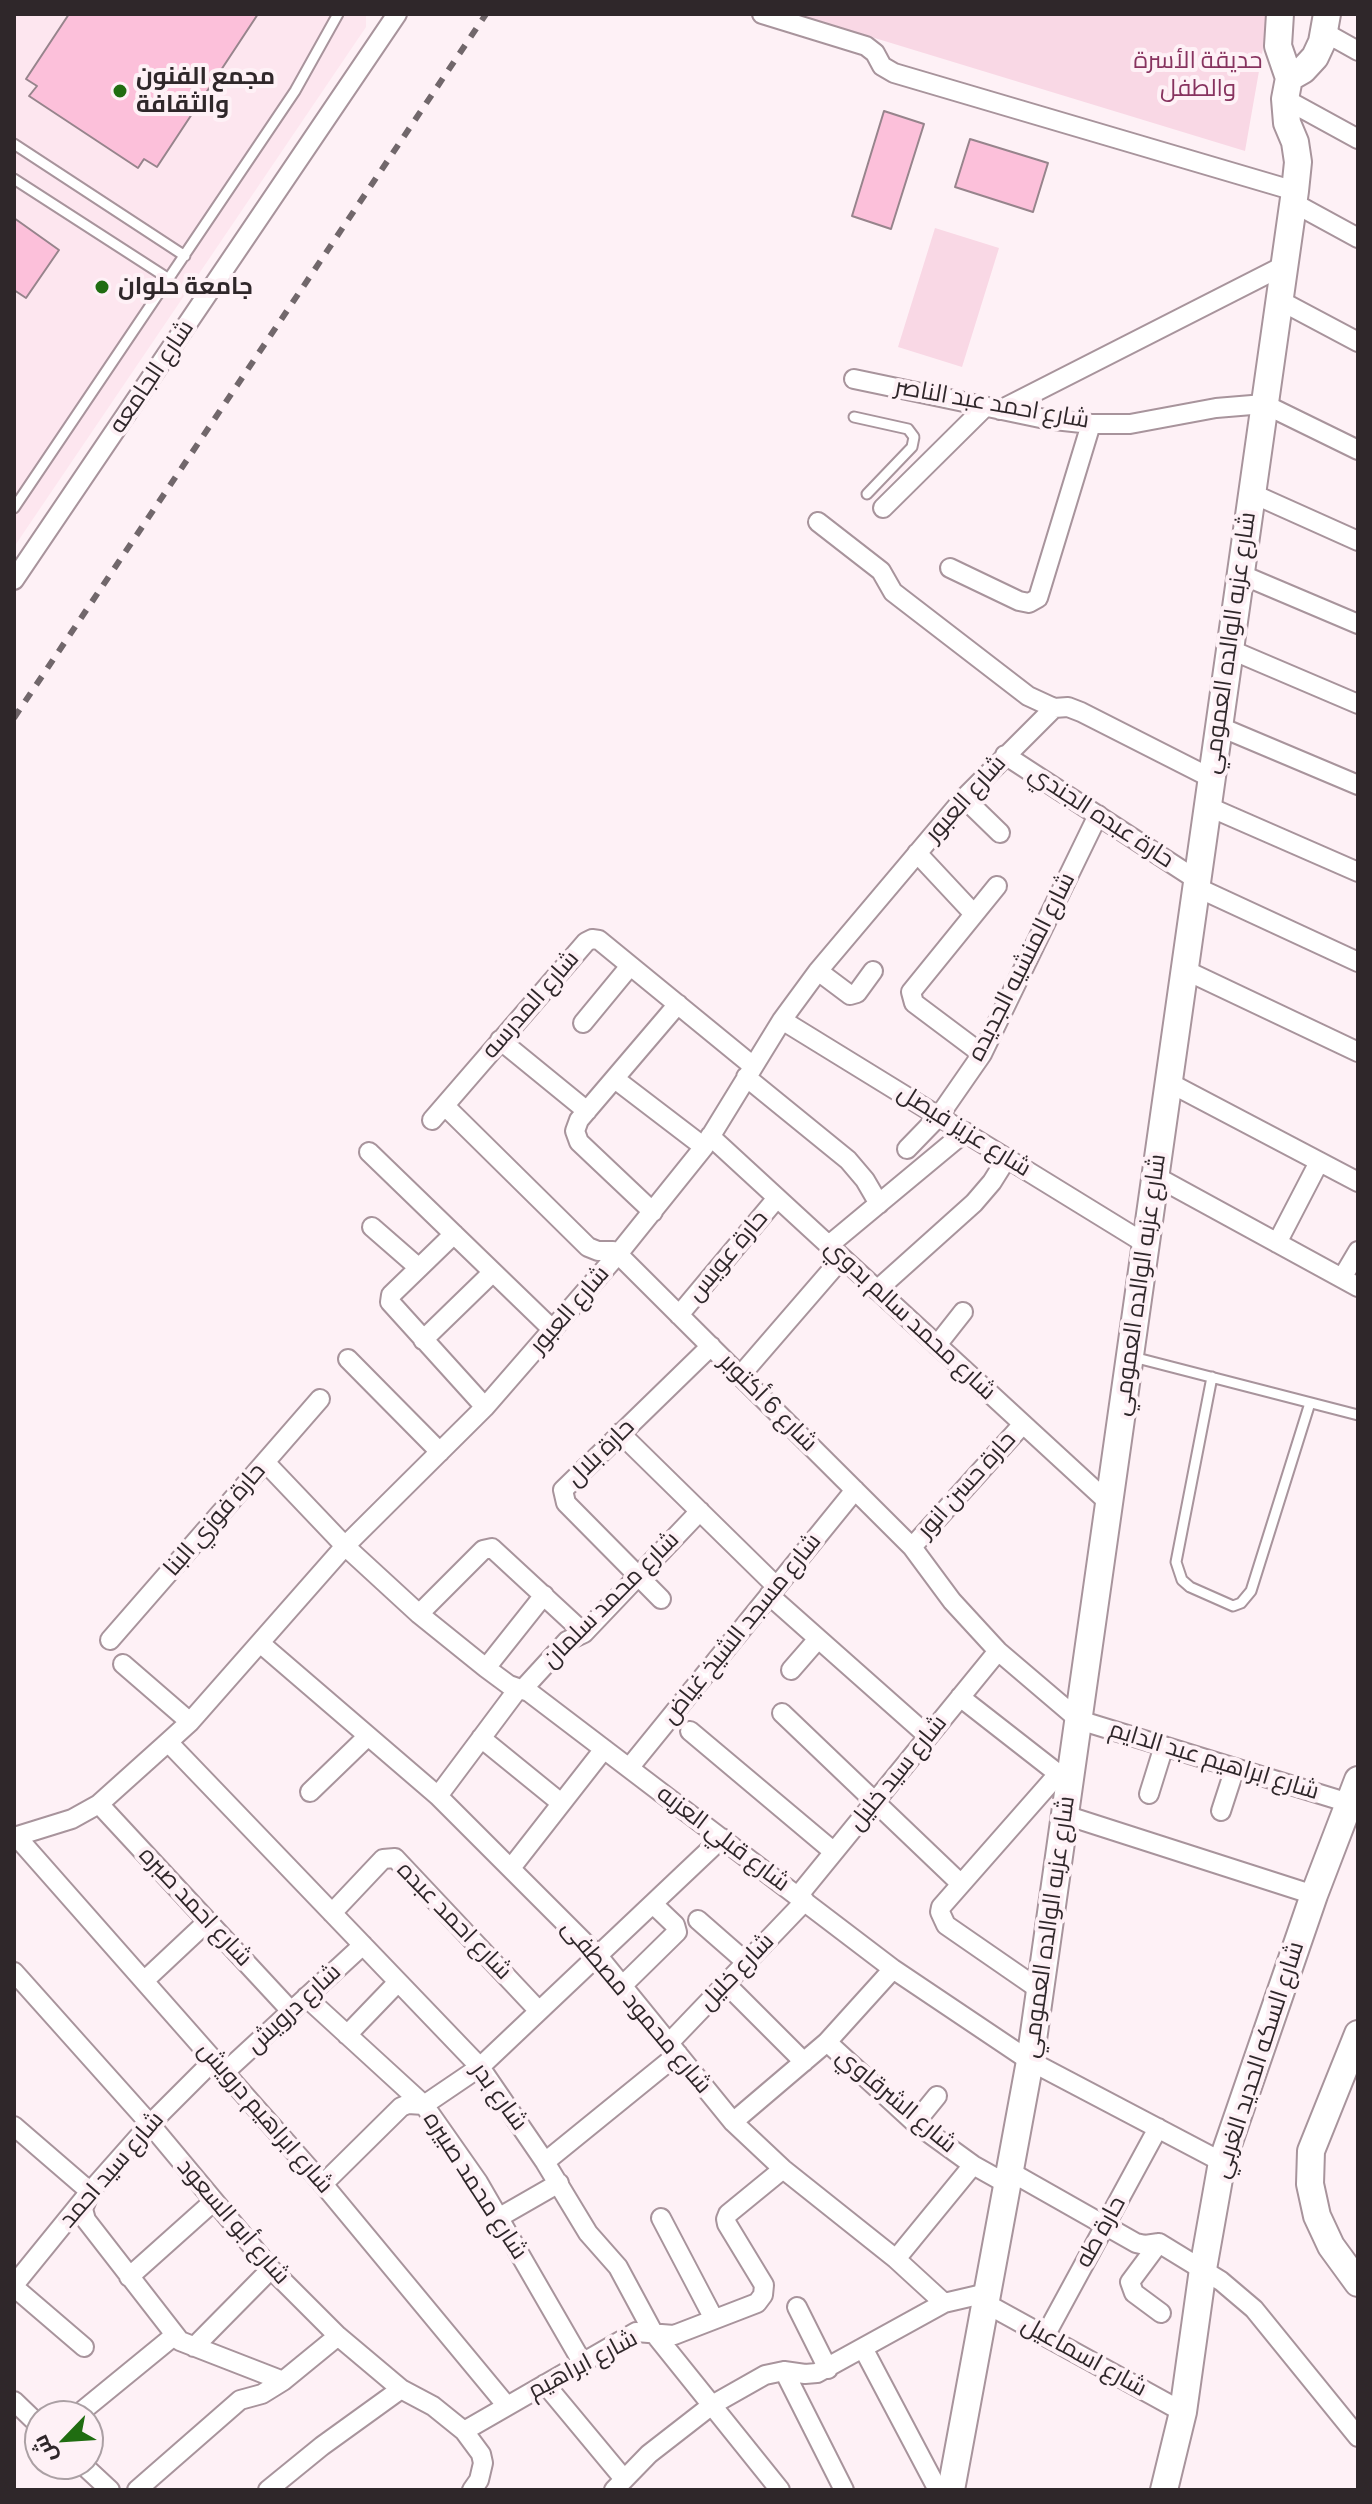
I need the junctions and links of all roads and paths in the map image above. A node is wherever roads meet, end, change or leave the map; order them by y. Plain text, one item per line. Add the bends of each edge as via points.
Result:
1 (338, 14) edge
2 (397, 14) edge
3 (762, 14) edge
4 (1280, 14) edge
5 (1326, 23) edge
6 (1358, 51) edge
7 (1287, 89) junction
8 (1358, 139) edge
9 (14, 144) edge
10 (14, 179) edge
11 (1294, 196) junction
12 (1358, 238) edge
13 (185, 256) junction
14 (1283, 266) junction
15 (169, 279) junction
16 (1279, 300) junction
17 (1358, 342) edge
18 (854, 379) dead end
19 (1264, 404) junction
20 (992, 408) junction
21 (854, 417) dead end
22 (1091, 424) junction
23 (1358, 450) edge
24 (882, 479) junction
25 (1251, 493) junction
26 (18, 494) edge
27 (867, 494) dead end
28 (890, 501) joint
29 (14, 508) edge
30 (818, 522) dead end
31 (1358, 541) edge
32 (950, 568) dead end
33 (1240, 574) junction
34 (14, 580) edge
35 (1358, 624) edge
36 (1229, 649) junction
37 (1358, 704) edge
38 (1054, 708) junction
39 (1218, 726) junction
40 (1005, 755) junction
41 (1211, 778) junction
42 (1358, 785) edge
43 (964, 798) junction
44 (1207, 806) junction
45 (1098, 815) junction
46 (1000, 833) dead end
47 (917, 853) junction
48 (1358, 872) edge
49 (1196, 884) junction
50 (997, 886) dead end
51 (974, 914) junction
52 (1358, 962) edge
53 (630, 966) junction
54 (1185, 970) junction
55 (818, 971) junction
56 (873, 971) dead end
57 (678, 1004) junction
58 (782, 1020) junction
59 (583, 1023) dead end
60 (500, 1040) junction
61 (1356, 1046) edge
62 (982, 1054) junction
63 (750, 1071) junction
64 (615, 1079) junction
65 (1168, 1082) junction
66 (587, 1111) junction
67 (438, 1113) joint
68 (939, 1116) junction
69 (965, 1132) junction
70 (707, 1142) junction
71 (907, 1149) dead end
72 (369, 1152) dead end
73 (1007, 1158) junction
74 (1319, 1162) junction
75 (1155, 1176) junction
76 (1358, 1182) edge
77 (777, 1198) junction
78 (879, 1204) junction
79 (653, 1212) junction
80 (372, 1227) dead end
81 (454, 1234) junction
82 (1277, 1243) junction
83 (1146, 1244) junction
84 (1358, 1251) edge
85 (835, 1252) junction
86 (618, 1254) junction
87 (419, 1268) junction
88 (493, 1272) junction
89 (1350, 1283) edge
90 (877, 1290) junction
91 (963, 1312) dead end
92 (679, 1315) junction
93 (553, 1330) junction
94 (423, 1340) junction
95 (937, 1345) junction
96 (711, 1346) junction
97 (1130, 1356) junction
98 (348, 1359) dead end
99 (740, 1376) junction
100 (1212, 1377) junction
101 (320, 1399) dead end
102 (1310, 1403) junction
103 (485, 1407) junction
104 (1358, 1415) edge
105 (1023, 1424) junction
106 (620, 1433) junction
107 (440, 1452) junction
108 (265, 1462) junction
109 (855, 1490) junction
110 (1109, 1503) junction
111 (700, 1511) junction
112 (345, 1546) junction
113 (912, 1547) junction
114 (638, 1576) junction
115 (773, 1591) junction
116 (544, 1595) junction
117 (661, 1599) dead end
118 (419, 1614) junction
119 (584, 1633) junction
120 (818, 1639) junction
121 (110, 1640) dead end
122 (260, 1643) junction
123 (998, 1651) junction
124 (123, 1664) dead end
125 (486, 1668) junction
126 (791, 1670) dead end
127 (521, 1689) junction
128 (960, 1697) junction
129 (782, 1713) dead end
130 (1079, 1720) junction
131 (190, 1722) junction
132 (690, 1731) dead end
133 (368, 1736) junction
134 (928, 1736) junction
135 (481, 1738) junction
136 (168, 1742) junction
137 (1164, 1746) junction
138 (604, 1749) junction
139 (629, 1768) junction
140 (1235, 1768) junction
141 (1064, 1778) junction
142 (1354, 1791) edge
143 (310, 1792) dead end
144 (1149, 1794) dead end
145 (438, 1796) junction
146 (874, 1802) junction
147 (561, 1803) junction
148 (99, 1804) junction
149 (1221, 1811) dead end
150 (1065, 1815) junction
151 (15, 1836) edge
152 (722, 1838) junction
153 (834, 1852) junction
154 (511, 1868) junction
155 (961, 1884) junction
156 (1314, 1895) junction
157 (801, 1898) junction
158 (653, 1904) junction
159 (332, 1913) junction
160 (698, 1920) dead end
161 (208, 1921) junction
162 (363, 1945) junction
163 (598, 1956) junction
164 (746, 1962) junction
165 (893, 1969) junction
166 (14, 1972) edge
167 (144, 1981) junction
168 (398, 1982) junction
169 (726, 1984) junction
170 (622, 1986) junction
171 (1040, 1990) junction
172 (306, 1997) junction
173 (291, 2011) junction
174 (539, 2011) junction
175 (1358, 2034) edge
176 (347, 2035) junction
177 (827, 2042) junction
178 (674, 2048) junction
179 (1030, 2061) junction
180 (804, 2062) junction
181 (220, 2066) junction
182 (480, 2067) junction
183 (937, 2096) dead end
184 (424, 2105) junction
185 (733, 2122) junction
186 (915, 2123) junction
187 (150, 2124) junction
188 (14, 2126) edge
189 (1158, 2128) junction
190 (545, 2162) junction
191 (1222, 2162) junction
192 (973, 2165) junction
193 (783, 2169) junction
194 (1008, 2178) junction
195 (559, 2183) junction
196 (323, 2184) junction
197 (88, 2194) junction
198 (214, 2201) junction
199 (498, 2218) junction
200 (661, 2218) dead end
201 (1105, 2225) junction
202 (1159, 2243) junction
203 (896, 2259) junction
204 (271, 2269) junction
205 (1203, 2269) junction
206 (129, 2277) junction
207 (1358, 2283) edge
208 (14, 2286) edge
209 (986, 2298) junction
210 (944, 2303) junction
211 (797, 2307) dead end
212 (1161, 2313) dead end
213 (714, 2319) junction
214 (653, 2332) junction
215 (175, 2335) junction
216 (338, 2336) junction
217 (1045, 2336) junction
218 (84, 2347) dead end
219 (194, 2347) junction
220 (863, 2348) junction
221 (582, 2362) junction
222 (828, 2369) junction
223 (784, 2371) junction
224 (283, 2381) junction
225 (545, 2384) junction
226 (401, 2389) junction
227 (96, 2400) edge
228 (712, 2405) junction
229 (507, 2406) junction
230 (1183, 2412) junction
231 (464, 2431) junction
232 (1358, 2437) edge
233 (619, 2485) edge
234 (137, 2490) edge
235 (268, 2490) edge
236 (472, 2490) edge
237 (780, 2490) edge
238 (844, 2490) edge
239 (938, 2490) edge
240 (951, 2490) edge
241 (1164, 2490) edge

1 - 13 lane via 312,65
2 - 34 street, شارع الجامعه
3 - 11 street via 866,46 894,73
4 - 7 street, شارع عزبه الوالده العمومي via 1278,46
5 - 6 street
5 - 7 street via 1315,57
7 - 8 street
7 - 11 street, شارع عزبه الوالده العمومي via 1287,123 1298,162
9 - 13 lane
10 - 15 lane
11 - 12 street
11 - 14 street, شارع عزبه الوالده العمومي
13 - 15 lane
14 - 16 street, شارع عزبه الوالده العمومي
14 - 20 street
15 - 26 lane
16 - 17 street
16 - 19 street, شارع عزبه الوالده العمومي
18 - 20 street, شارع احمد عبد الناصر
19 - 22 street, شارع احمد عبد الناصر via 1130,424
19 - 23 street
19 - 25 street, شارع عزبه الوالده العمومي
20 - 22 street, شارع احمد عبد الناصر
20 - 28 street
21 - 24 lane via 908,429 914,437 912,447
22 - 32 street via 1038,598 1019,601
24 - 27 lane
24 - 28 lane
25 - 31 street
25 - 33 street, شارع عزبه الوالده العمومي
26 - 29 lane
30 - 38 street via 881,571 893,592 1028,696
33 - 35 street
33 - 36 street, شارع عزبه الوالده العمومي
36 - 37 street
36 - 39 street, شارع عزبه الوالده العمومي
38 - 40 street, شارع العبور
38 - 41 street via 1081,712
39 - 41 street, شارع عزبه الوالده العمومي
39 - 42 street
40 - 43 street, شارع العبور
40 - 45 street, حارة عبده الجندي
41 - 44 street, شارع عزبه الوالده العمومي
43 - 46 street
43 - 47 street, شارع العبور
44 - 48 street
44 - 49 street, شارع عزبه الوالده العمومي
45 - 49 street, حارة عبده الجندي
45 - 62 street, شارع المنشيه الجديده
47 - 51 street
47 - 55 street, شارع العبور
49 - 52 street, حارة عبده الجندي
49 - 54 street, شارع عزبه الوالده العمومي
50 - 51 street
51 - 62 street via 911,996
53 - 57 street, شارع المدرسه
53 - 59 street
53 - 60 street, شارع المدرسه via 599,940 589,940
54 - 61 street
54 - 65 street, شارع عزبه الوالده العمومي
55 - 56 street via 850,995
55 - 58 street, شارع العبور
57 - 63 street, شارع المدرسه
57 - 64 street
58 - 63 street, شارع العبور
58 - 68 street, شارع عزيز فيصل
60 - 66 street
60 - 67 street, شارع المدرسه
62 - 68 street, شارع المنشيه الجديده
63 - 70 street, شارع العبور
63 - 78 street, شارع المدرسه via 848,1160
64 - 66 street
64 - 70 street, شارع محمد سالم بدوي
65 - 74 street
65 - 75 street, شارع عزبه الوالده العمومي
66 - 79 street via 577,1125 579,1142
67 - 86 street, شارع 6 أكتوبر via 588,1247
68 - 69 street, شارع عزيز فيصل
68 - 71 street, شارع المنشيه الجديده
69 - 73 street, شارع عزيز فيصل
69 - 78 street
70 - 77 street, شارع محمد سالم بدوي
70 - 79 street, شارع العبور
72 - 81 street
73 - 83 street, شارع عزيز فيصل
73 - 90 street via 974,1203
74 - 76 street
74 - 82 street
75 - 82 street
75 - 83 street, شارع عزبه الوالده العمومي
77 - 85 street, شارع محمد سالم بدوي
77 - 92 street, حارة عويس
78 - 85 street
79 - 86 street, شارع العبور
80 - 87 street
81 - 87 street
81 - 88 street
82 - 89 street
83 - 97 street, شارع عزبه الوالده العمومي
84 - 89 street
85 - 90 street, شارع محمد سالم بدوي
85 - 99 street
86 - 92 street, شارع 6 أكتوبر
86 - 93 street, شارع العبور
87 - 94 street via 390,1302
88 - 93 street
88 - 94 street
90 - 95 street, شارع محمد سالم بدوي
91 - 95 street
92 - 96 street, شارع 6 أكتوبر
93 - 103 street, شارع العبور
94 - 103 street
95 - 105 street, شارع محمد سالم بدوي
96 - 99 street, شارع 6 أكتوبر
96 - 106 street, حارة بلال
97 - 100 lane
97 - 110 street, شارع عزبه الوالده العمومي
98 - 107 street
99 - 109 street, شارع 6 أكتوبر
100 - 102 lane
100 - 102 lane via 1176,1562 1190,1587 1233,1606 1251,1591
101 - 108 street, حارة فوزي البنا
102 - 104 lane
103 - 107 street, شارع العبور
105 - 110 street, شارع محمد سالم بدوي
105 - 113 street, حارة حسن انور
106 - 111 street
106 - 114 street, حارة بلال via 565,1485 563,1494
107 - 112 street, شارع العبور
108 - 112 street, شارع قبلي العزبه
108 - 121 street, حارة فوزي البنا
109 - 113 street, شارع 6 أكتوبر
109 - 115 street, شارع مسجد الشيخ غياض
110 - 130 street, شارع عزبه الوالده العمومي
111 - 114 street, شارع محمد سلمان
111 - 115 street
112 - 118 street, شارع قبلي العزبه
112 - 122 street, شارع العبور
113 - 123 street, شارع 6 أكتوبر
114 - 117 street, حارة بلال
114 - 119 street, شارع محمد سلمان
115 - 120 street
115 - 139 street, شارع مسجد الشيخ غياض
116 - 118 street via 489,1548
116 - 119 street
116 - 125 street
118 - 125 street, شارع قبلي العزبه
119 - 127 street, شارع محمد سلمان via 567,1641
120 - 126 street
120 - 134 street
122 - 131 street, شارع العبور
122 - 133 street, شارع محمود مصطفى
123 - 128 street, شارع سيد خليل
123 - 130 street, شارع 6 أكتوبر
124 - 131 street
125 - 127 street, شارع قبلي العزبه
127 - 135 street, شارع محمد سلمان
127 - 138 street, شارع قبلي العزبه
128 - 134 street, شارع سيد خليل
128 - 141 street
129 - 146 street
130 - 137 street, شارع ابراهيم عبد الدايم
130 - 141 street, شارع عزبه الوالده العمومي
131 - 136 street, شارع العبور
132 - 153 street
133 - 143 street
133 - 145 street, شارع محمود مصطفى
134 - 146 street, شارع سيد خليل
135 - 145 street, شارع محمد سلمان
135 - 147 street
136 - 148 street, شارع العبور
136 - 159 street, شارع بدر
137 - 140 street, شارع ابراهيم عبد الدايم
137 - 144 street
138 - 139 street, شارع قبلي العزبه
138 - 147 street
139 - 152 street, شارع قبلي العزبه
140 - 142 street, شارع ابراهيم عبد الدايم
140 - 149 street
141 - 150 street, شارع عزبه الوالده العمومي
141 - 155 street
142 - 156 street, شارع السكه الحديد الغربي
145 - 154 street, شارع محمود مصطفى
146 - 153 street, شارع سيد خليل
146 - 155 street
147 - 154 street
148 - 151 street, شارع العبور via 72,1819
148 - 161 street, شارع احمد صبره
150 - 156 street
150 - 171 street, شارع عزبه الوالده العمومي
151 - 167 street, شارع ابراهيم درويش
152 - 157 street, شارع قبلي العزبه
152 - 158 street
153 - 157 street, شارع سيد خليل
154 - 163 street, شارع محمود مصطفى
155 - 171 street via 941,1907 946,1925
156 - 191 street, شارع السكه الحديد الغربي
157 - 164 street, شارع خليل
157 - 165 street, شارع قبلي العزبه
158 - 163 street
158 - 170 street via 677,1932
159 - 162 street, شارع بدر
159 - 174 street, شارع احمد عبده via 383,1859 395,1858
160 - 164 street
161 - 167 street
161 - 173 street, شارع احمد صبره
162 - 168 street, شارع بدر
162 - 172 street, شارع درويش
163 - 170 street, شارع محمود مصطفى
163 - 174 street
164 - 169 street, شارع خليل
165 - 177 street
165 - 179 street, شارع قبلي العزبه
166 - 187 street, شارع أبو السعود
167 - 181 street, شارع ابراهيم درويش
168 - 176 street
168 - 182 street, شارع بدر
169 - 178 street, شارع خليل
169 - 180 street
170 - 178 street, شارع محمود مصطفى
171 - 179 street, شارع عزبه الوالده العمومي
172 - 173 street, شارع درويش
172 - 176 street, شارع محمد صبيره
173 - 181 street, شارع درويش
174 - 182 street
175 - 207 street via 1311,2151 1310,2184 1326,2236
176 - 184 street, شارع محمد صبيره
177 - 180 street
177 - 186 street, شارع الشرقاوي
178 - 185 street, شارع محمود مصطفى
178 - 190 street, شارع خليل
179 - 189 street, شارع قبلي العزبه
179 - 194 street, شارع عزبه الوالده العمومي
180 - 185 street
181 - 187 street, شارع سيد احمد
181 - 196 street, شارع ابراهيم درويش
182 - 184 street
182 - 190 street, شارع بدر
183 - 186 street
184 - 196 street via 401,2107
184 - 199 street, شارع محمد صبيره
185 - 193 street, شارع محمود مصطفى
186 - 192 street, شارع الشرقاوي
187 - 197 street, شارع سيد احمد
187 - 198 street, شارع أبو السعود
188 - 197 street
189 - 191 street, شارع قبلي العزبه
189 - 201 street, حارة طه
190 - 195 street, شارع بدر
191 - 205 street, شارع السكه الحديد الغربي
192 - 194 street, شارع الشرقاوي
192 - 203 street
193 - 203 street, شارع محمود مصطفى
193 - 213 street, شارع ابراهيم via 726,2219 764,2285 761,2299
194 - 201 street, شارع الشرقاوي
194 - 209 street, شارع عزبه الوالده العمومي
195 - 199 street
195 - 214 street, شارع بدر via 588,2233 618,2267
196 - 229 street, شارع ابراهيم درويش
197 - 206 street via 86,2220
197 - 208 street, شارع سيد احمد
198 - 204 street, شارع أبو السعود
198 - 206 street
199 - 221 street, شارع محمد صبيره
200 - 213 street
201 - 202 street, شارع الشرقاوي via 1136,2243
201 - 217 street, حارة طه
202 - 205 street, شارع الشرقاوي
202 - 212 street via 1130,2282 1134,2293
203 - 210 street, شارع محمود مصطفى
204 - 216 street, شارع أبو السعود
204 - 219 street
205 - 230 street, شارع السكه الحديد الغربي
205 - 232 street, شارع الشرقاوي via 1254,2309
206 - 215 street
208 - 218 street
209 - 210 street
209 - 217 street, شارع اسماعيل
209 - 240 street, شارع عزبه الوالده العمومي
210 - 220 street
211 - 222 street
213 - 214 street, شارع ابراهيم via 674,2335
214 - 221 street, شارع ابراهيم via 636,2332
214 - 228 street, شارع بدر
215 - 219 street
215 - 227 street
216 - 224 street
216 - 226 street, شارع أبو السعود
217 - 230 street, شارع اسماعيل
219 - 224 street
220 - 222 street
220 - 239 street
221 - 225 street, شارع ابراهيم
222 - 223 street
223 - 228 street via 765,2375
223 - 238 street
224 - 234 street via 240,2400
225 - 229 street, شارع ابراهيم
225 - 233 street
226 - 231 street, شارع أبو السعود
226 - 235 street
228 - 233 street
228 - 237 street, شارع بدر
229 - 231 street, شارع ابراهيم
230 - 241 street, شارع السكه الحديد الغربي
231 - 236 street, شارع أبو السعود via 481,2454 483,2472

